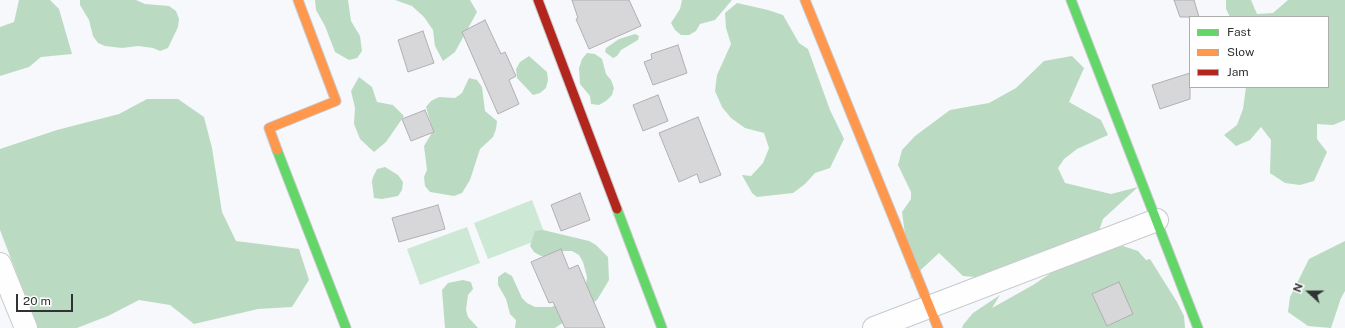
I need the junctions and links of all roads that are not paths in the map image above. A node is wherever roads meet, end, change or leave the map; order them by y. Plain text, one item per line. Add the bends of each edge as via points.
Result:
1 (298, 0) edge
2 (538, 0) edge
3 (805, 0) edge
4 (1070, 0) edge
5 (1157, 220) junction
6 (0, 264) edge
7 (930, 308) junction
8 (26, 328) edge
9 (346, 328) edge
10 (662, 328) edge
11 (874, 328) edge
12 (938, 328) edge
13 (1198, 328) edge

1 - 9 street via 336,101 269,128
2 - 10 street
3 - 7 street
4 - 5 street
5 - 7 street
5 - 13 street
6 - 8 street
7 - 11 street
7 - 12 street

